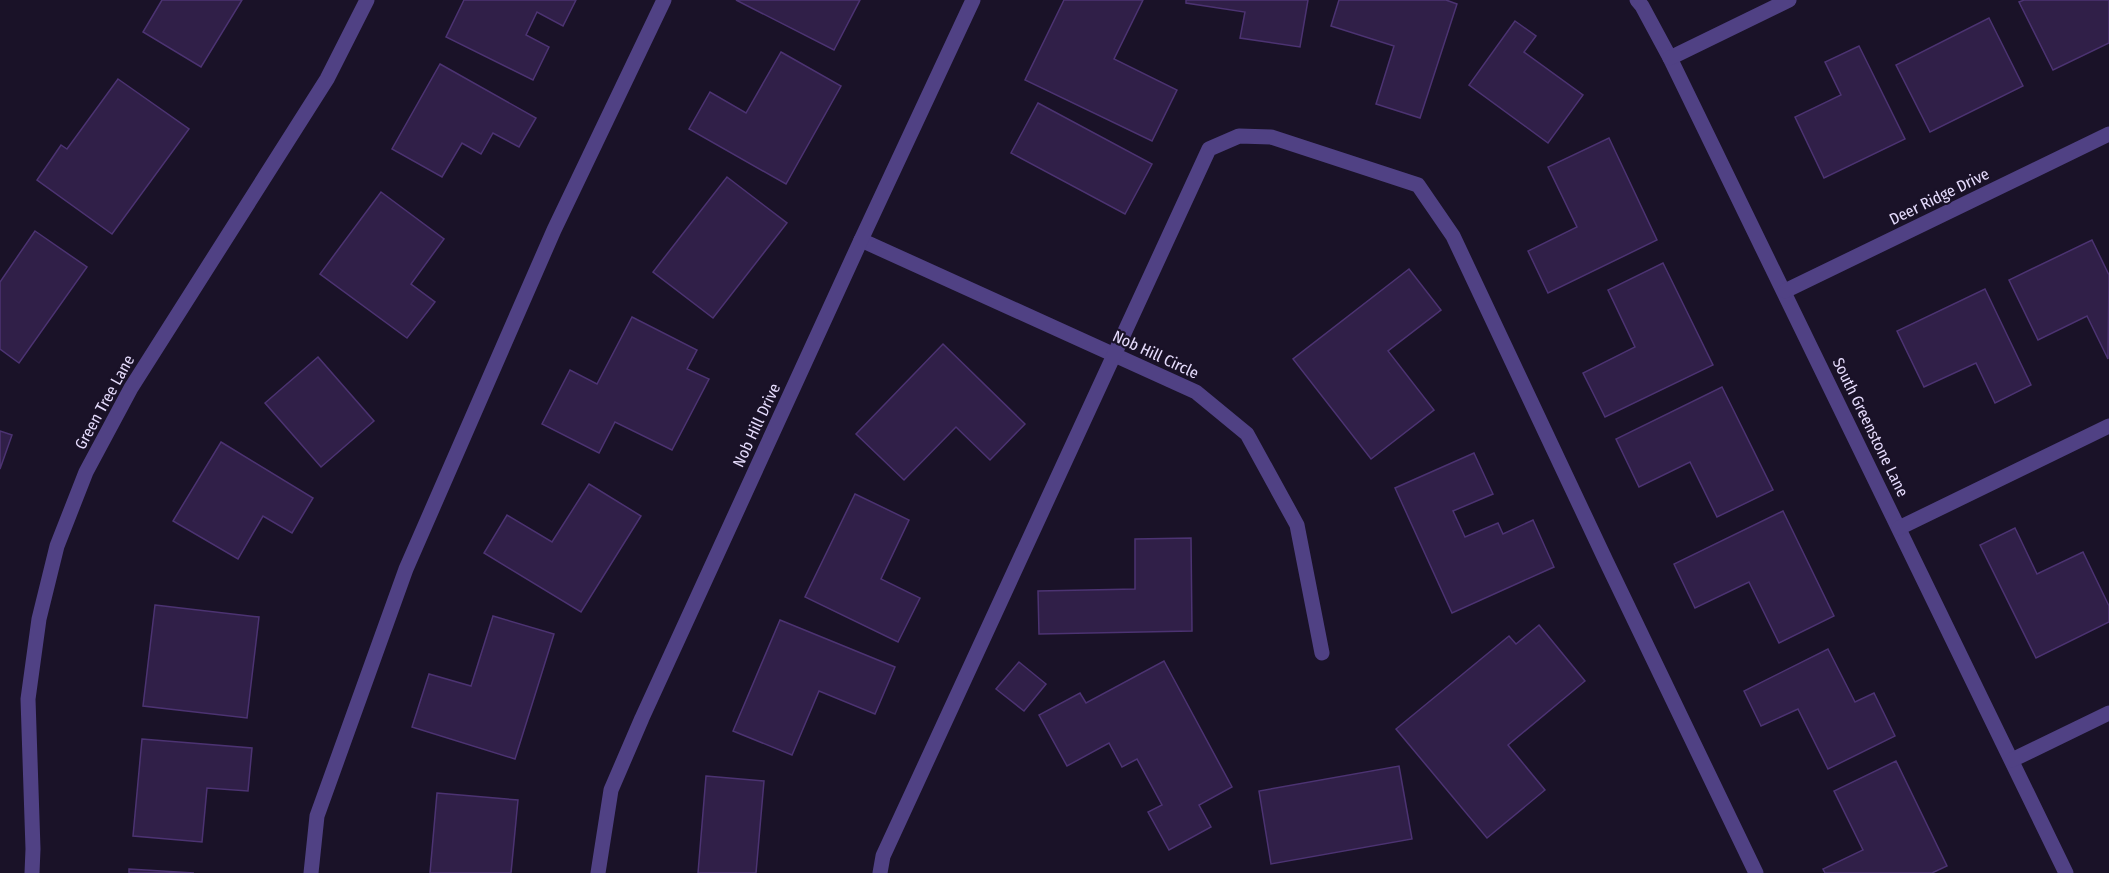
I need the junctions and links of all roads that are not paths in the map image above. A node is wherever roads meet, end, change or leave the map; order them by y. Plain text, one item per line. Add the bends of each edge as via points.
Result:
1 (368, 0) edge
2 (664, 0) edge
3 (973, 0) edge
4 (1637, 0) edge
5 (1789, 0) edge
6 (1670, 58) junction
7 (2109, 134) edge
8 (861, 240) junction
9 (1785, 291) junction
10 (1114, 355) junction
11 (2109, 426) edge
12 (1899, 528) junction
13 (1322, 653) dead end
14 (2109, 713) edge
15 (2012, 760) junction
16 (32, 873) edge
17 (312, 873) edge
18 (598, 873) edge
19 (880, 873) edge
20 (1756, 873) edge
21 (2066, 873) edge

1 - 16 street, Green Tree Lane via 327,80 131,388 82,482 57,546 39,619 28,699
2 - 17 street via 554,230 406,569 317,816
3 - 8 street, Nob Hill Drive
4 - 6 street, South Greenstone Lane
5 - 6 street
6 - 9 street, South Greenstone Lane
7 - 9 street, Deer Ridge Drive
8 - 10 street, Nob Hill Circle
8 - 18 street, Nob Hill Drive via 611,790
9 - 12 street, South Greenstone Lane
10 - 13 street, Nob Hill Circle via 1196,392 1247,435 1297,525
10 - 19 street via 883,856
10 - 20 street via 1209,149 1239,136 1271,136 1418,185 1453,236
11 - 12 street
12 - 15 street, South Greenstone Lane
14 - 15 street
15 - 21 street, South Greenstone Lane

